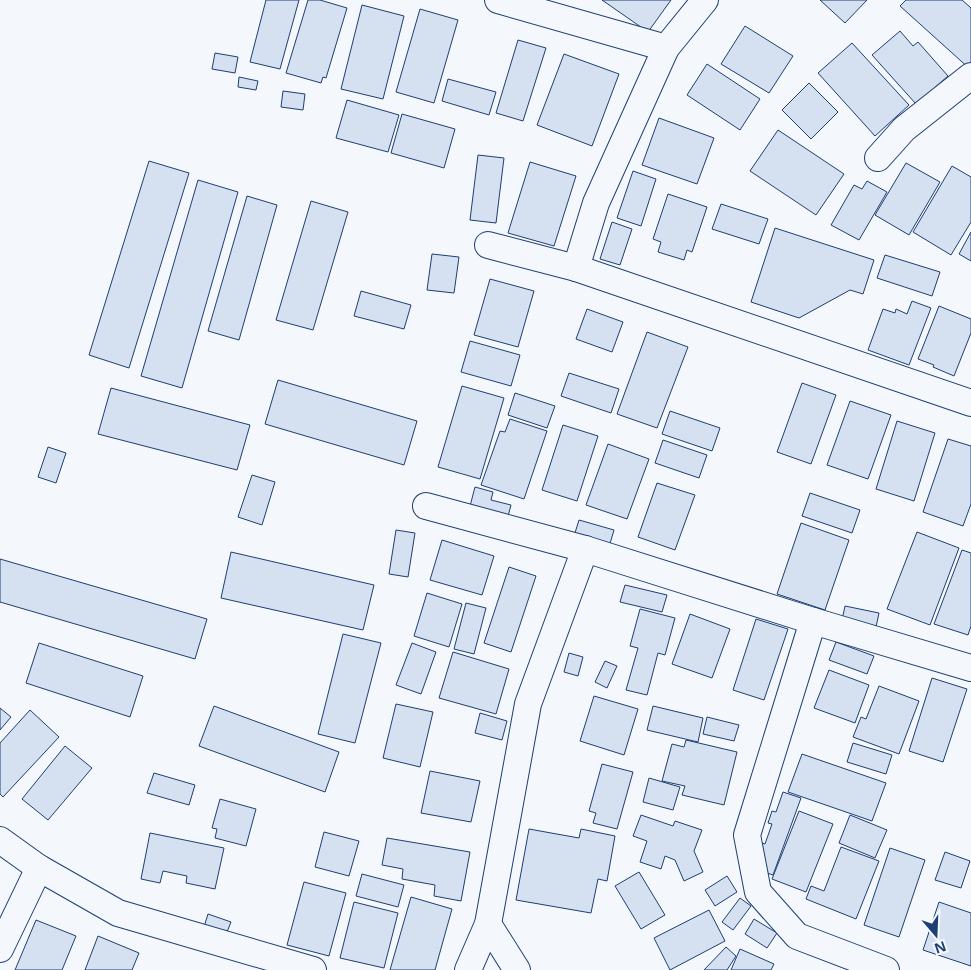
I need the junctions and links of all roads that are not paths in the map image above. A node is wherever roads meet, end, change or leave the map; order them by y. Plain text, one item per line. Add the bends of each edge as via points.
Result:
1 (498, 0) edge
2 (705, 0) edge
3 (666, 48) junction
4 (971, 76) edge
5 (878, 158) dead end
6 (488, 244) dead end
7 (576, 268) junction
8 (971, 403) edge
9 (426, 506) dead end
10 (585, 549) junction
11 (813, 621) junction
12 (971, 668) edge
13 (0, 840) edge
14 (39, 868) junction
15 (488, 924) junction
16 (0, 949) edge
17 (313, 970) edge
18 (468, 970) edge
19 (517, 970) edge
20 (886, 970) edge

1 - 3 street
2 - 3 street
3 - 7 street via 596,203
4 - 5 street via 904,129
6 - 7 street
7 - 8 street
9 - 10 street
10 - 11 street
10 - 15 street via 528,704
11 - 12 street
11 - 20 street via 747,835 758,892 798,936
13 - 14 street
14 - 16 street
14 - 17 street via 118,913
15 - 18 street
15 - 19 street

